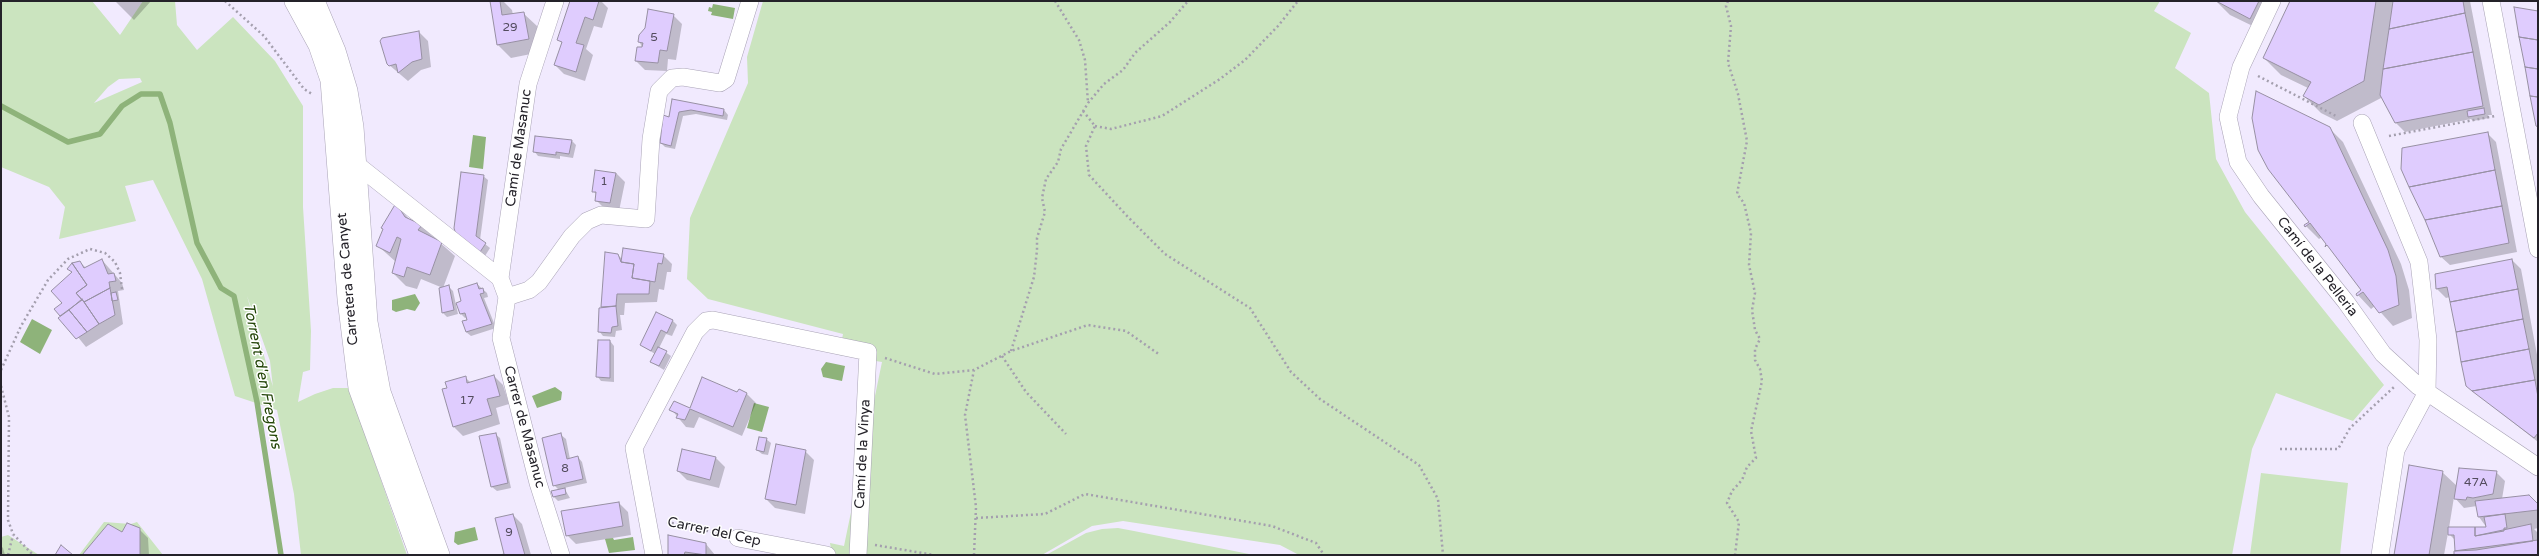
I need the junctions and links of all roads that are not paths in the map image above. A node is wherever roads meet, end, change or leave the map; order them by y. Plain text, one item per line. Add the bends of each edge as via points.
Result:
1 (295, 1) edge
2 (314, 1) edge
3 (555, 1) edge
4 (750, 1) edge
5 (2272, 1) edge
6 (2492, 3) edge
7 (331, 80) junction
8 (2362, 123) dead end
9 (356, 164) junction
10 (2538, 249) edge
11 (500, 278) junction
12 (508, 297) junction
13 (2427, 392) junction
14 (2538, 467) edge
15 (738, 538) road end
16 (859, 549) edge
17 (420, 555) edge
18 (439, 555) edge
19 (561, 555) edge
20 (654, 555) edge
21 (828, 555) edge
22 (2380, 555) edge

1 - 7 street, Carretera de Canyet via 319,45
2 - 9 street, Carretera de Canyet via 336,52 347,91
3 - 11 street, Camí de Masanuc via 528,84
4 - 12 street via 726,79 720,83 683,77 672,78 659,91 651,139 646,219 601,215 587,221 572,236 539,282 529,290
5 - 13 street, Camí de la Pelleria via 2241,67 2228,118 2238,162 2261,196 2383,354
6 - 10 street
7 - 9 street via 339,94 347,159
7 - 17 street, Carretera de Canyet via 331,106 344,222 349,306 359,388
8 - 13 street via 2419,262 2428,340
9 - 11 street
9 - 18 street, Carretera de Canyet via 367,322 380,392
11 - 12 street
12 - 19 street, Carrer de Masanuc via 501,338 538,483
13 - 14 street, Camí de la Pelleria
13 - 22 street via 2396,450
15 - 21 street, Carrer del Cep
16 - 20 street, Camí de la Vinya via 868,352 721,320 706,321 700,326 634,448

